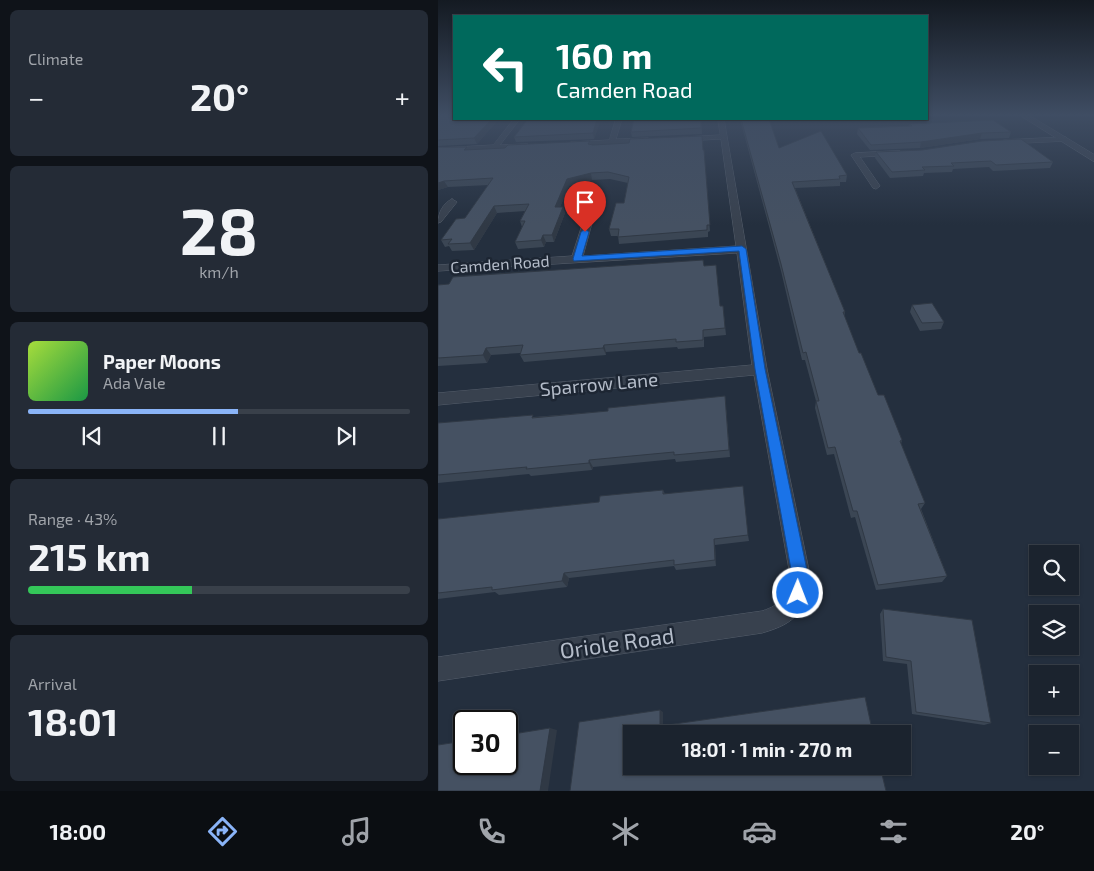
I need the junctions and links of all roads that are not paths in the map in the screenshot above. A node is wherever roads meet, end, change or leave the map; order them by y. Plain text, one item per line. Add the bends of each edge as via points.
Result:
1 (726, 151) edge
2 (1081, 151) edge
3 (903, 153) edge
4 (1094, 159) edge
5 (876, 186) dead end
6 (596, 194) dead end
7 (452, 202) dead end
8 (438, 220) edge
9 (742, 249) junction
10 (577, 259) junction
11 (438, 268) edge
12 (760, 369) junction
13 (438, 399) edge
14 (438, 669) edge

1 - 9 street
2 - 4 street
3 - 5 street via 855,155
6 - 10 street
7 - 8 street
9 - 10 street, Camden Road
9 - 12 street
10 - 11 street, Camden Road
12 - 13 street, Sparrow Lane
12 - 14 street, Oriole Road via 800,575 792,607 779,618 762,622

